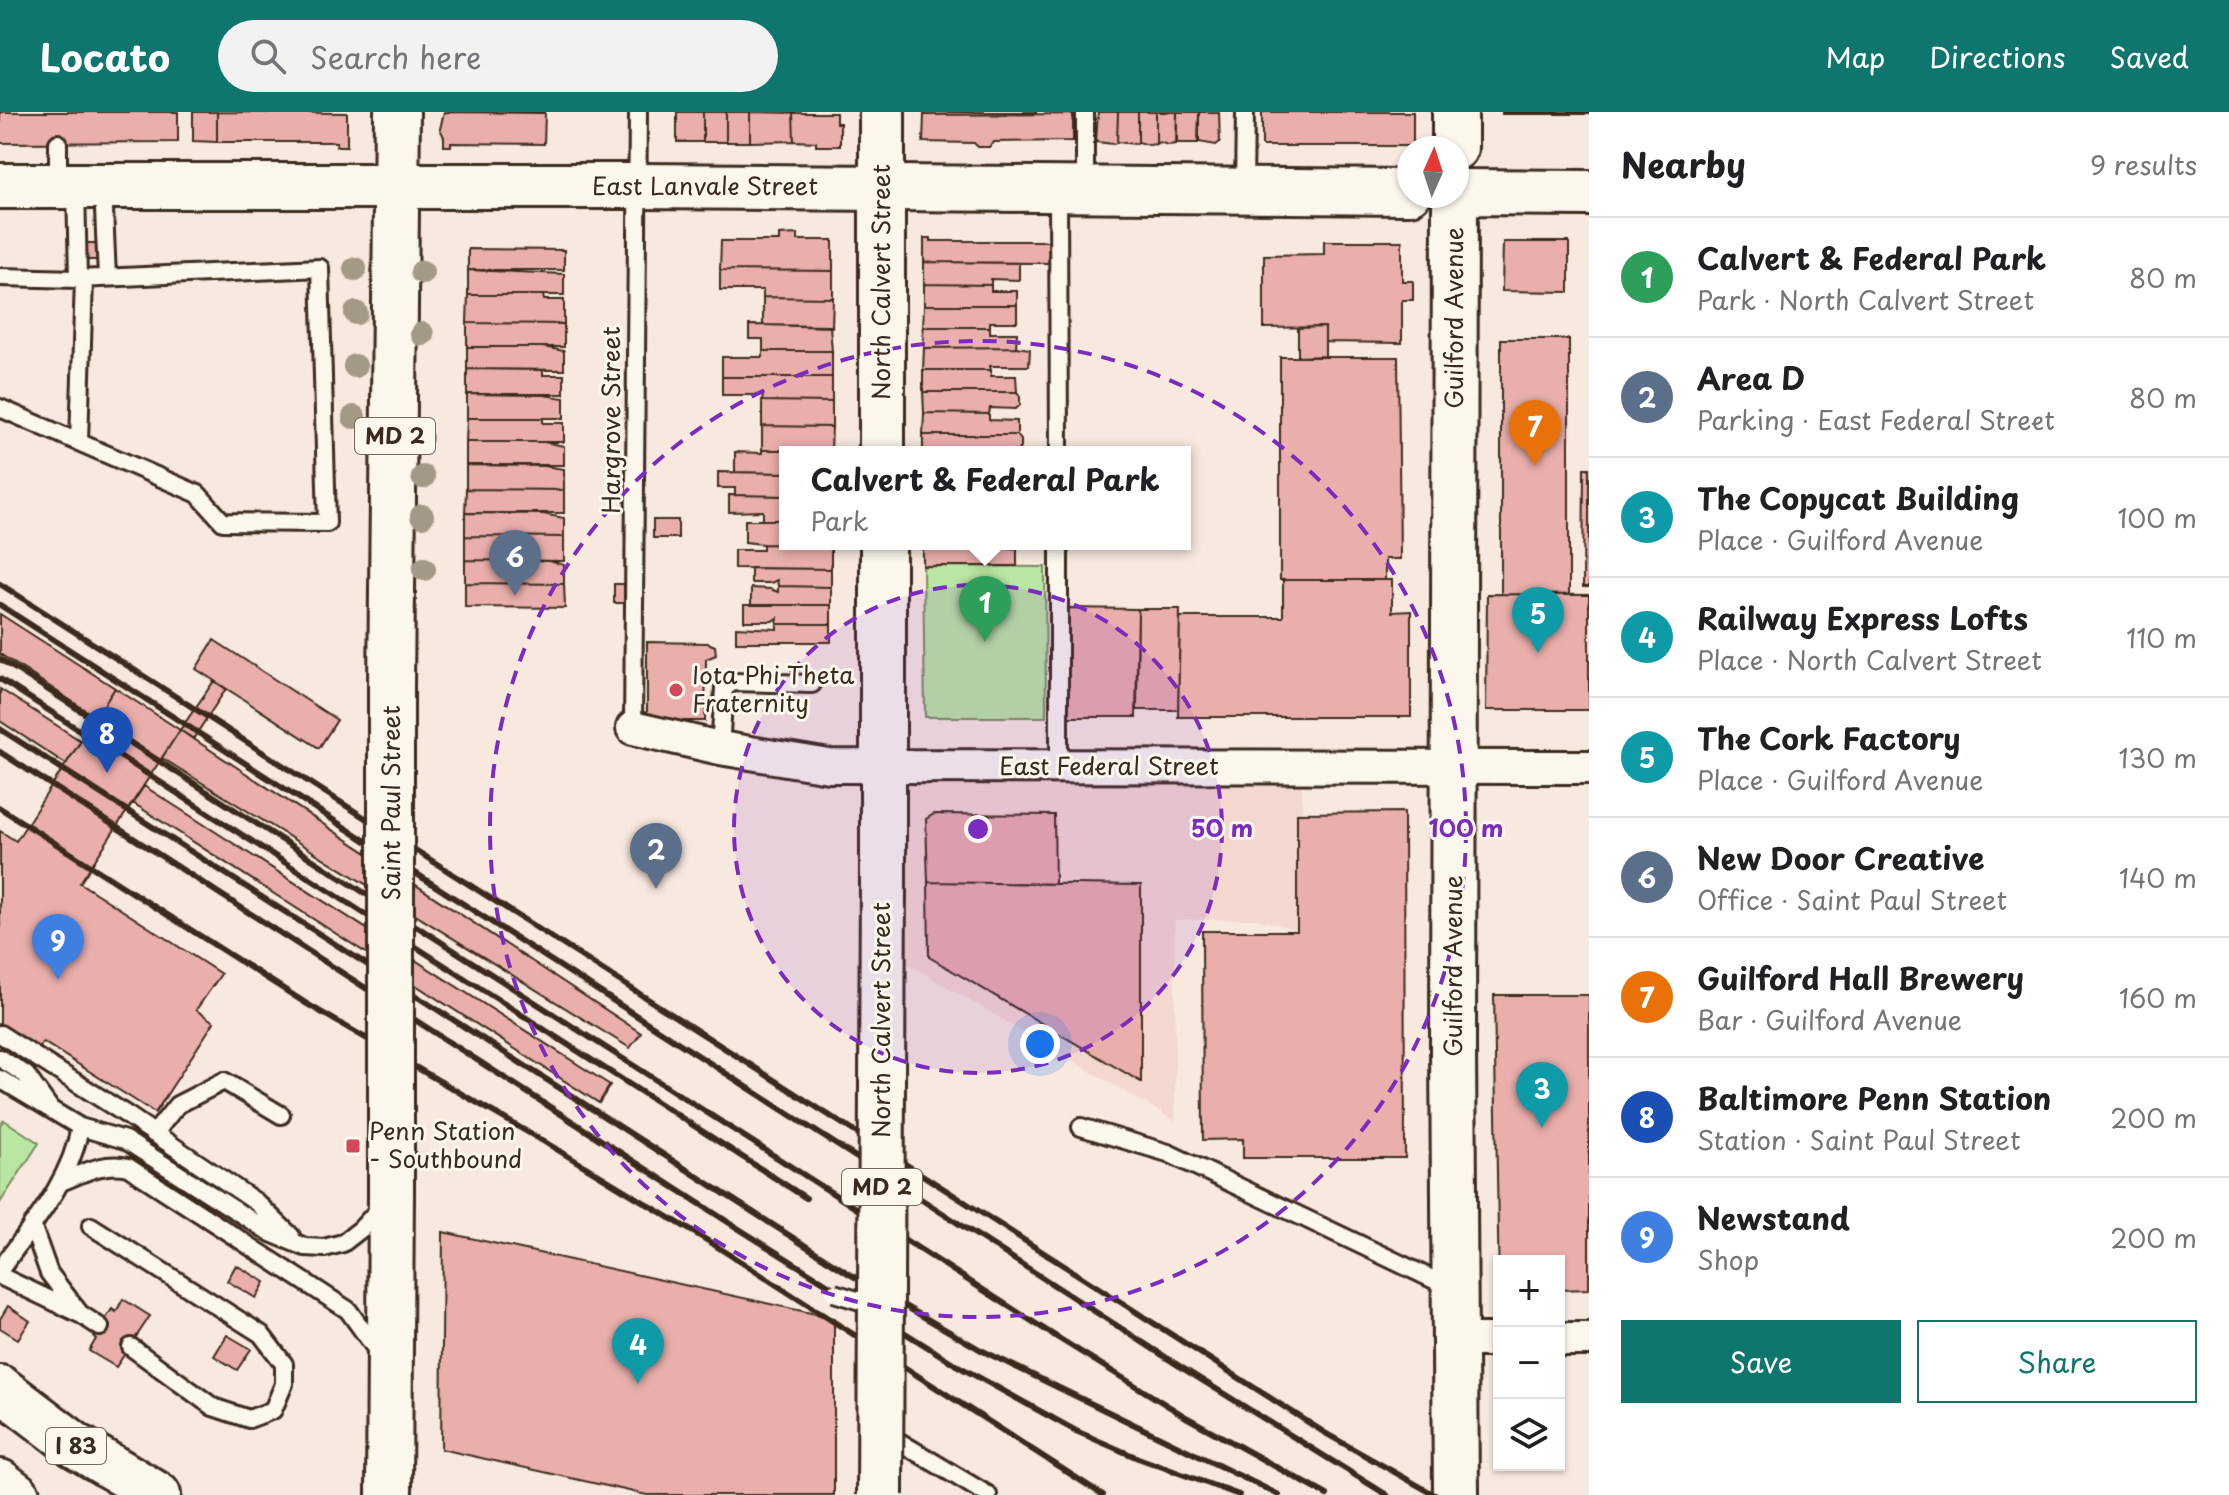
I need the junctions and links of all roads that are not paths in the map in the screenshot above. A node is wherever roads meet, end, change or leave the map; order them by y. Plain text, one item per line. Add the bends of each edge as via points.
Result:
1 (397, 112) edge
2 (638, 112) edge
3 (882, 112) edge
4 (1085, 112) edge
5 (1245, 112) edge
6 (1455, 112) edge
7 (1455, 136) edge
8 (58, 143) dead end
9 (0, 186) edge
10 (79, 186) junction
11 (397, 186) junction
12 (638, 186) junction
13 (882, 188) junction
14 (1072, 189) junction
15 (1244, 190) junction
16 (1397, 192) edge
17 (1589, 193) edge
18 (1469, 194) edge
19 (1456, 208) edge
20 (0, 277) edge
21 (107, 277) junction
22 (81, 278) junction
23 (0, 408) edge
24 (79, 442) junction
25 (882, 446) edge
26 (1059, 446) edge
27 (883, 550) edge
28 (1059, 550) edge
29 (812, 684) dead end
30 (633, 728) joint
31 (720, 748) junction
32 (1059, 767) junction
33 (1455, 767) junction
34 (1589, 767) edge
35 (883, 768) junction
36 (0, 1034) edge
37 (0, 1058) edge
38 (0, 1079) edge
39 (52, 1112) junction
40 (281, 1115) dead end
41 (80, 1127) junction
42 (1081, 1127) dead end
43 (154, 1134) junction
44 (61, 1182) junction
45 (391, 1193) junction
46 (32, 1225) junction
47 (91, 1226) dead end
48 (305, 1247) junction
49 (0, 1270) edge
50 (0, 1276) edge
51 (1455, 1290) junction
52 (834, 1293) dead end
53 (881, 1307) junction
54 (82, 1315) junction
55 (100, 1327) dead end
56 (1565, 1339) edge
57 (1589, 1339) edge
58 (1493, 1342) edge
59 (131, 1347) dead end
60 (1456, 1353) junction
61 (389, 1369) junction
62 (0, 1388) edge
63 (865, 1421) dead end
64 (0, 1482) edge
65 (17, 1495) edge
66 (158, 1495) edge
67 (389, 1495) edge
68 (880, 1495) edge
69 (988, 1495) edge
70 (1456, 1495) edge

1 - 11 main road, Saint Paul Street / MD 2
2 - 12 lane, Hargrove Street
3 - 13 main road, North Calvert Street
4 - 14 lane
5 - 15 lane
6 - 7 main road
8 - 10 lane
9 - 10 main road, East Lanvale Street
10 - 11 main road, East Lanvale Street
10 - 21 lane
10 - 22 lane
11 - 12 main road, East Lanvale Street
11 - 45 main road, Saint Paul Street / MD 2, bridge
12 - 13 main road, East Lanvale Street
12 - 30 lane, Hargrove Street
13 - 14 main road, East Lanvale Street
13 - 25 main road, North Calvert Street
14 - 15 main road, East Lanvale Street
14 - 26 lane
15 - 16 main road, East Lanvale Street
17 - 18 main road
19 - 33 main road, Guilford Avenue
20 - 22 lane
21 - 22 lane
21 - 24 lane via 320,268 327,523 223,522 198,494
22 - 24 lane
23 - 24 lane
27 - 35 main road, North Calvert Street / MD 2
28 - 32 lane
29 - 31 lane via 733,682 724,688
30 - 31 street, East Federal Street
31 - 35 street, East Federal Street via 829,766
32 - 33 street, East Federal Street
32 - 35 street, East Federal Street
33 - 34 street, East Federal Street
33 - 51 main road, Guilford Avenue
35 - 53 main road, North Calvert Street / MD 2, bridge
36 - 43 lane
37 - 39 lane via 26,1075
38 - 39 lane
39 - 41 lane
40 - 43 lane via 224,1081 177,1105
41 - 44 lane via 77,1149
41 - 48 lane via 125,1140 271,1233
42 - 51 lane via 1168,1153
43 - 48 lane via 256,1202
44 - 46 lane
44 - 61 lane via 101,1166 128,1167 348,1310
45 - 48 lane via 343,1243
45 - 61 main road, Saint Paul Street / MD 2
46 - 49 lane
46 - 54 lane via 49,1273
47 - 59 lane via 261,1334 284,1364 284,1384 273,1410 249,1419 213,1407
50 - 54 lane
51 - 60 main road, Guilford Avenue
52 - 53 lane, bridge
53 - 68 main road, North Calvert Street / MD 2, bridge
54 - 55 lane
56 - 57 street
58 - 60 street
60 - 70 main road, Guilford Avenue
61 - 67 main road, Saint Paul Street / MD 2
62 - 66 main road, I 83 via 75,1445
63 - 69 lane
64 - 65 main road

